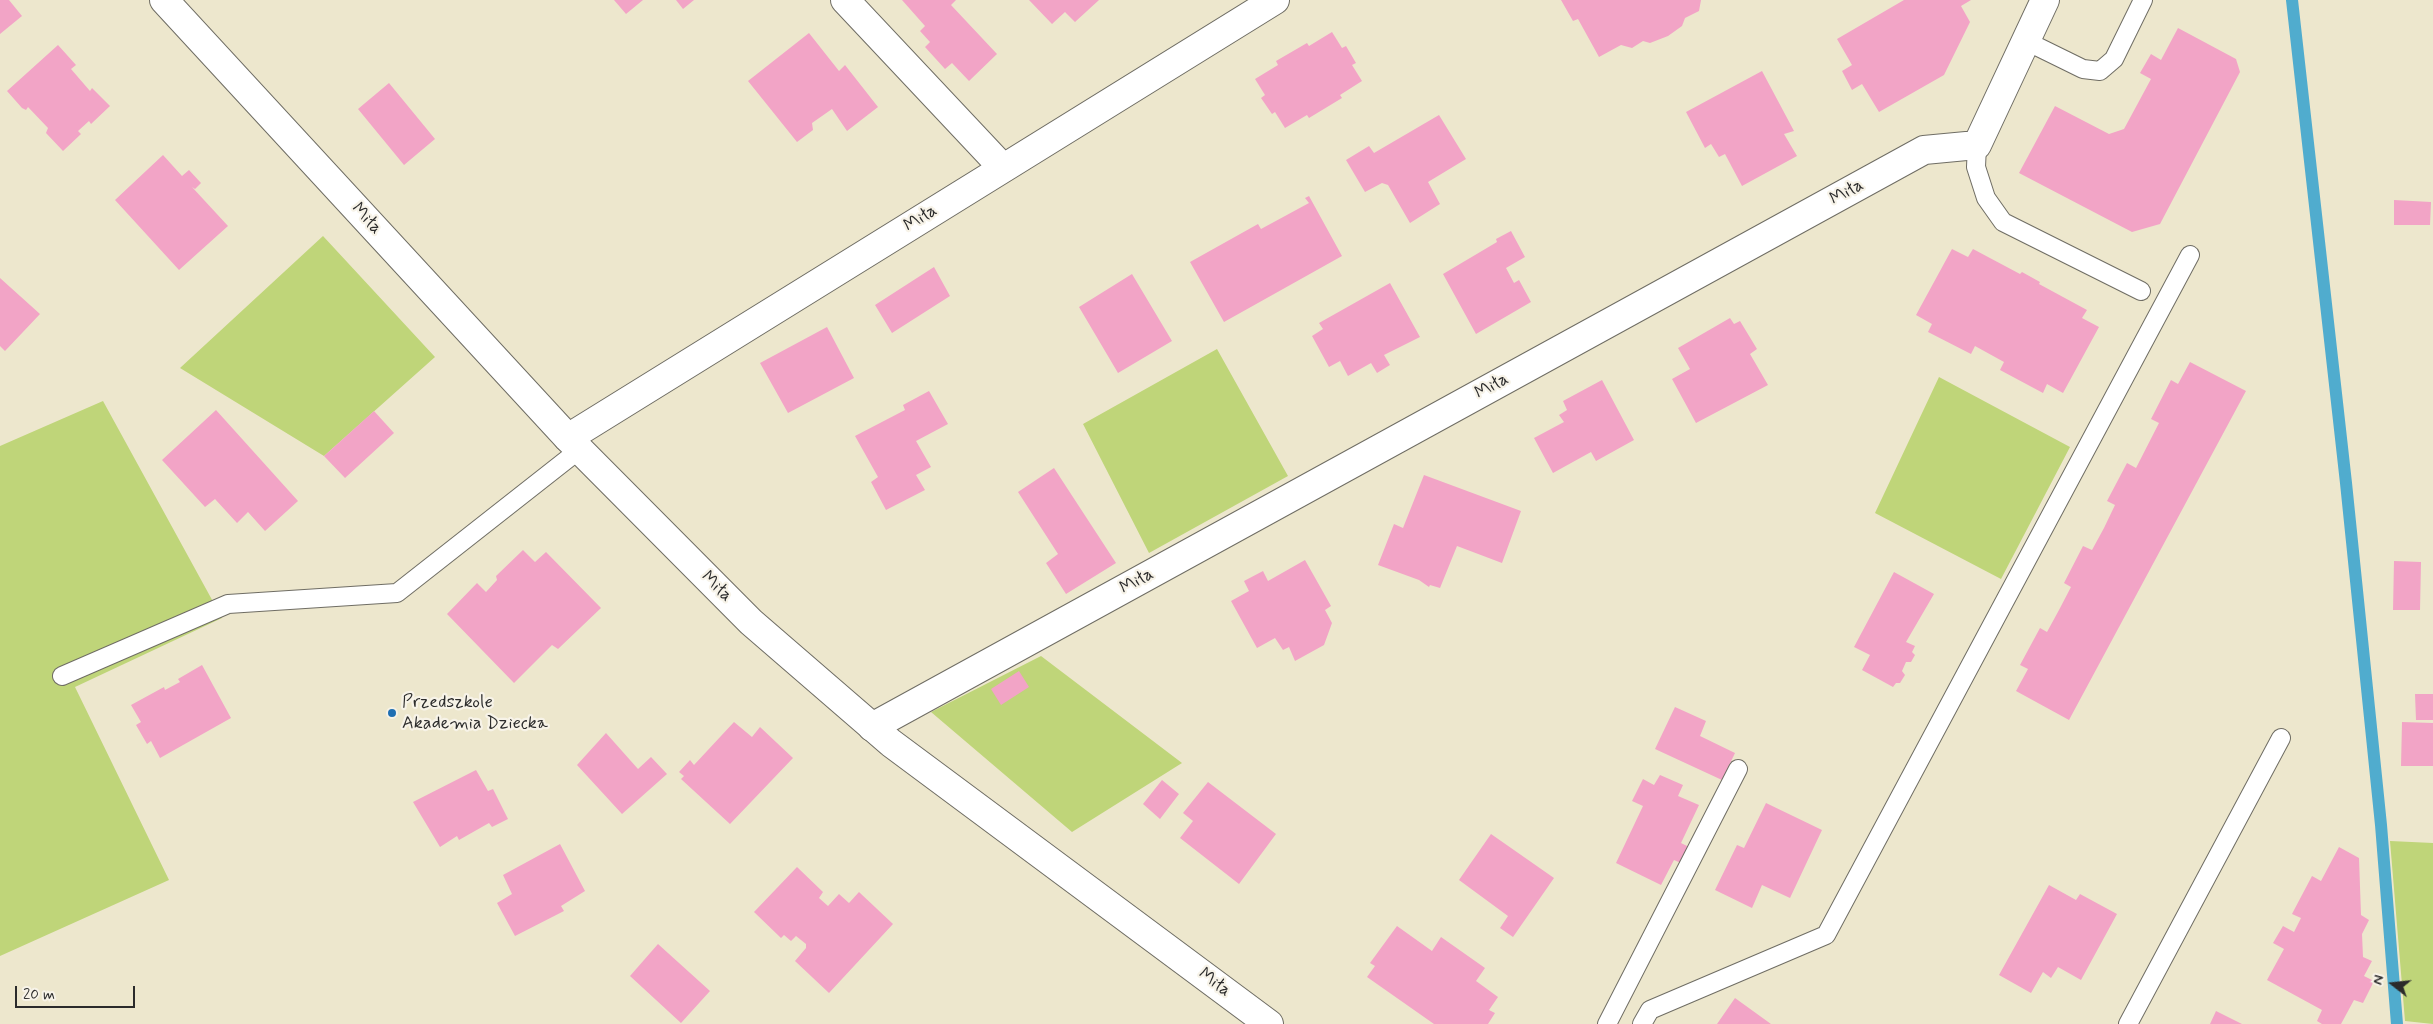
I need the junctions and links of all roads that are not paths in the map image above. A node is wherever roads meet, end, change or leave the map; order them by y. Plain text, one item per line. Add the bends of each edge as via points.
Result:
1 (164, 0) edge
2 (845, 0) edge
3 (1274, 0) edge
4 (2045, 0) edge
5 (2143, 0) edge
6 (2026, 42) junction
7 (1977, 145) junction
8 (1003, 168) junction
9 (2190, 255) dead end
10 (2141, 291) dead end
11 (574, 444) junction
12 (62, 676) dead end
13 (872, 727) junction
14 (2281, 738) dead end
15 (1738, 769) dead end
16 (1269, 1024) edge
17 (1607, 1024) edge
18 (1642, 1024) edge
19 (2128, 1024) edge

1 - 11 street, Miła
2 - 8 street
3 - 8 street, Miła
4 - 6 street
5 - 6 lane via 2114,59 2100,71 2082,70
6 - 7 street
7 - 10 lane via 1976,167 1986,198 2003,222
7 - 13 street, Miła via 1924,150
8 - 11 street, Miła
9 - 18 lane via 1826,934 1650,1010
11 - 12 lane via 397,592 228,604
11 - 13 street, Miła via 751,622
13 - 16 street, Miła
14 - 19 lane
15 - 17 lane

